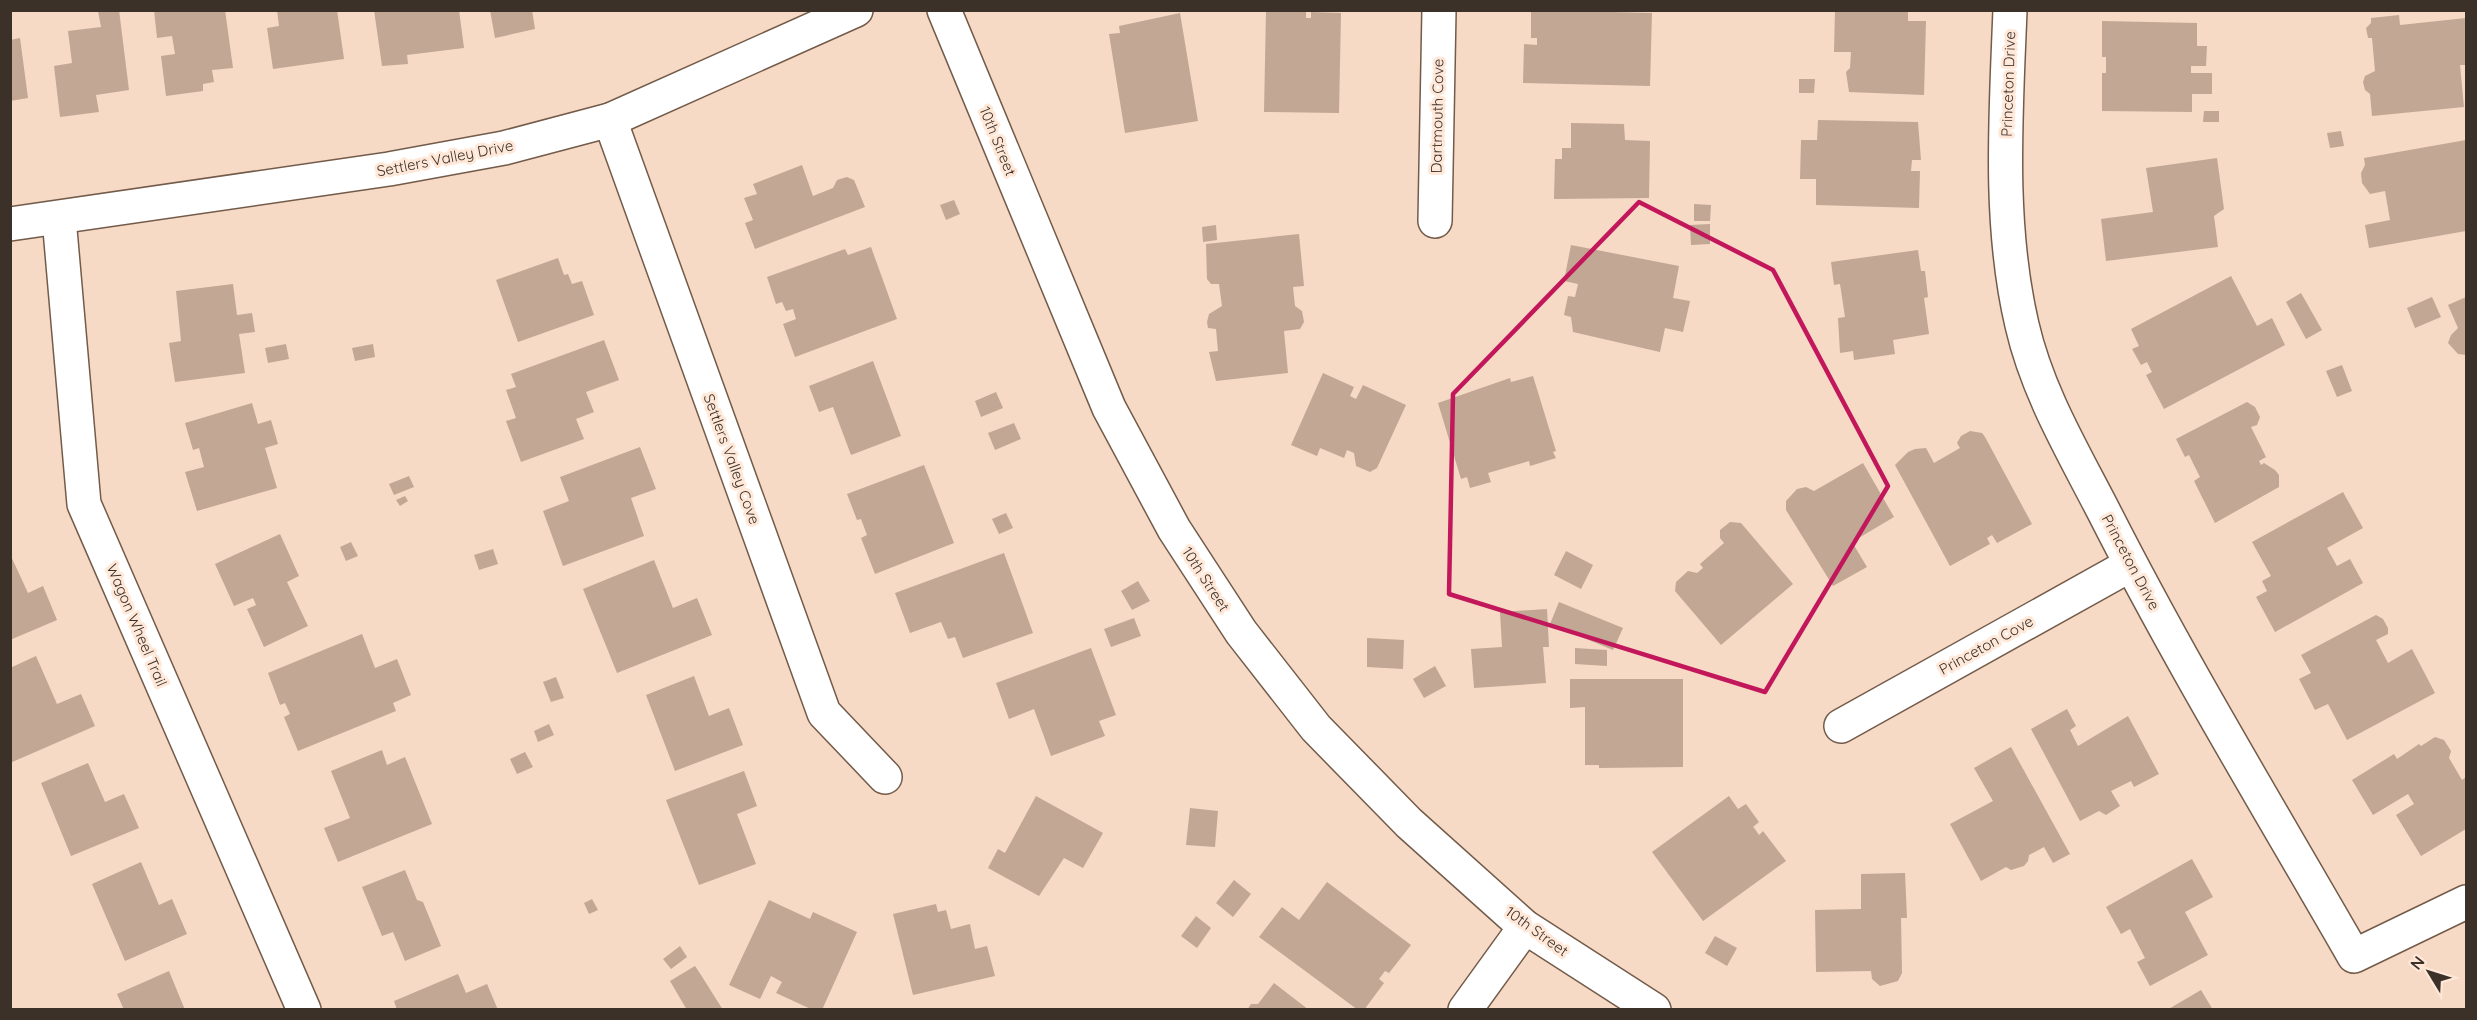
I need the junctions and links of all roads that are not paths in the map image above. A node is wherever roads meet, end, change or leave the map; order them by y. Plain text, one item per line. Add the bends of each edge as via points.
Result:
1 (856, 10) edge
2 (944, 10) edge
3 (1439, 10) edge
4 (2010, 10) edge
5 (610, 120) junction
6 (59, 218) junction
7 (1435, 221) dead end
8 (10, 224) edge
9 (2130, 565) junction
10 (1841, 726) dead end
11 (885, 777) dead end
12 (2466, 902) edge
13 (1525, 927) junction
14 (304, 1010) edge
15 (1465, 1010) edge
16 (1654, 1010) edge

1 - 5 street, Settlers Valley Drive
2 - 13 street, 10th Street via 1109,408 1174,529 1241,632 1316,728 1409,823
3 - 7 street, Dartmouth Cove
4 - 9 street, Princeton Drive via 2006,143 2010,250 2022,326 2047,400
5 - 6 street, Settlers Valley Drive via 504,148 388,169
5 - 11 street, Settlers Valley Cove via 824,713
6 - 8 street, Settlers Valley Drive
6 - 14 street, Wagon Wheel Trail via 84,504
9 - 10 street, Princeton Cove
9 - 12 street, Princeton Drive via 2354,956
13 - 15 street
13 - 16 street, 10th Street

